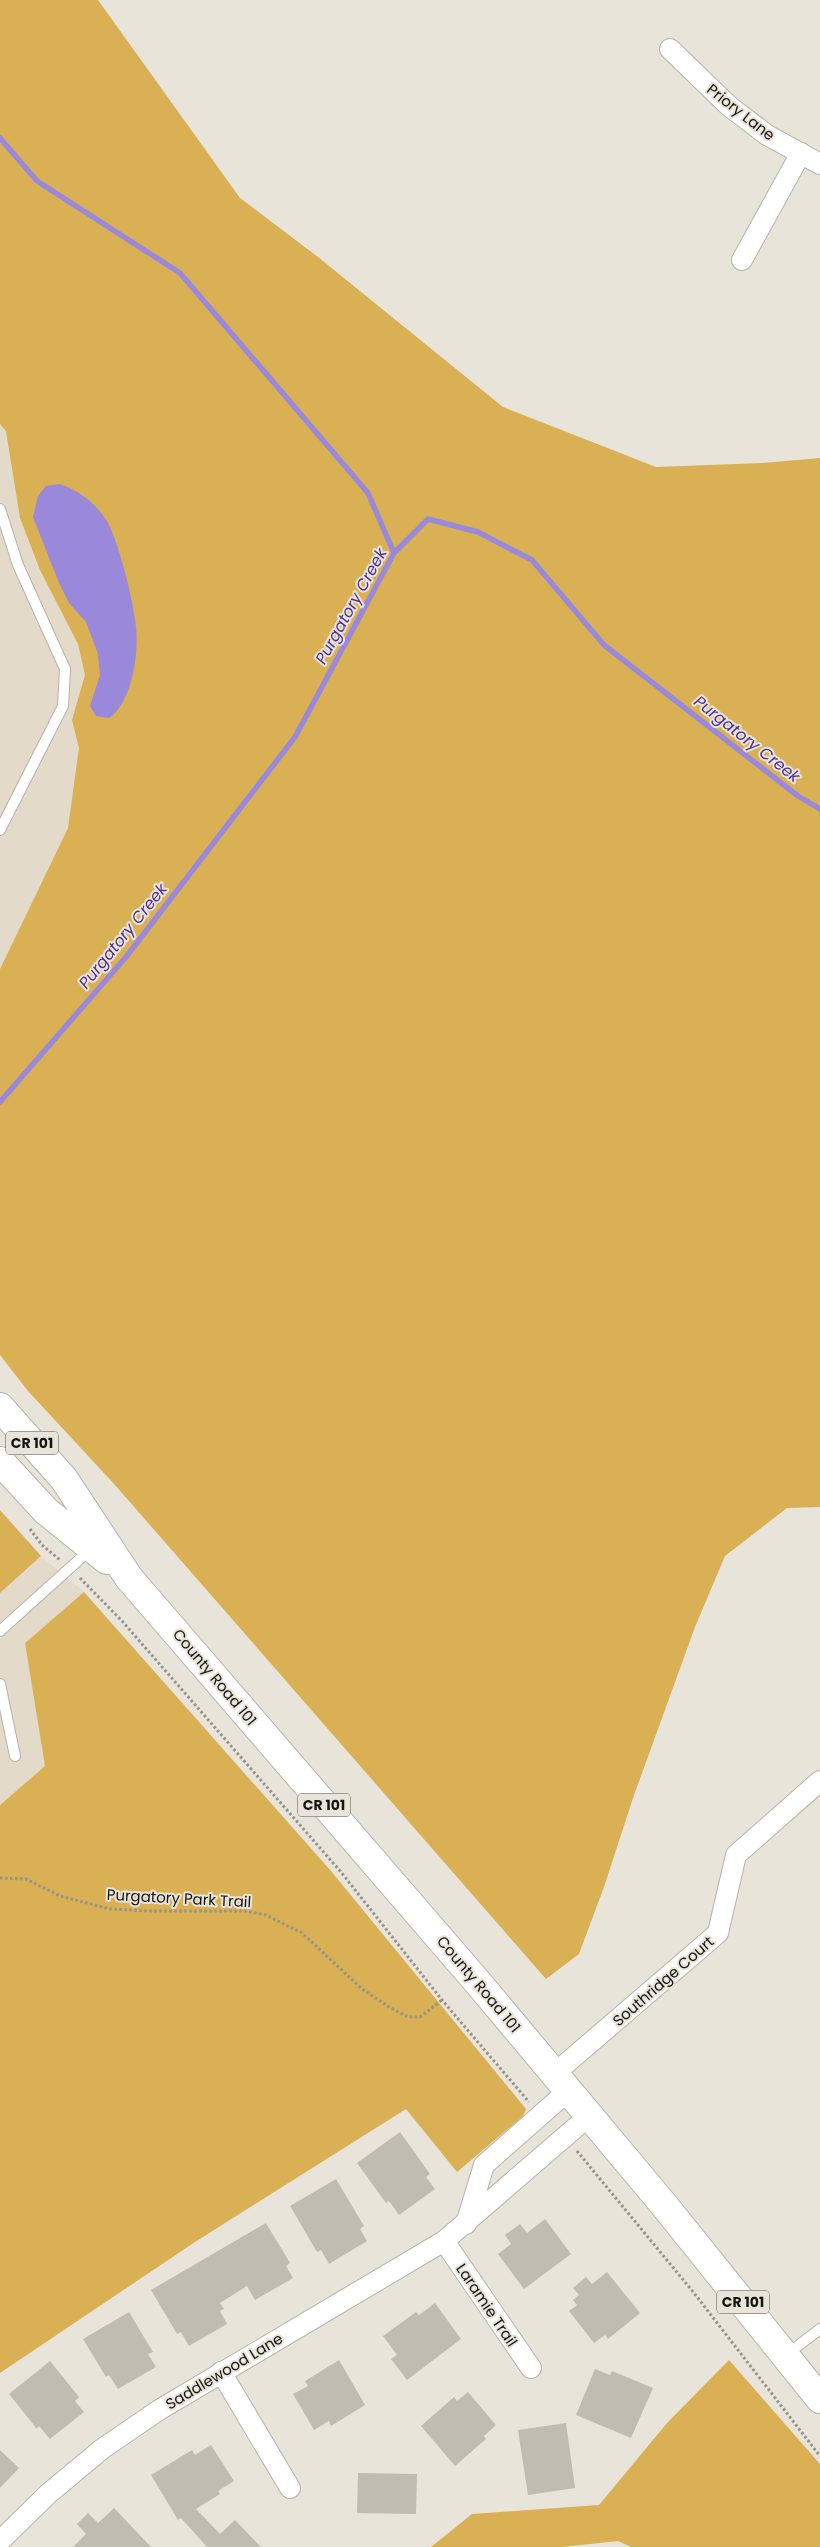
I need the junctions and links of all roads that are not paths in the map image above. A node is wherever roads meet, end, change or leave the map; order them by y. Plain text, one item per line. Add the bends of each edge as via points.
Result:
1 (670, 49) dead end
2 (801, 153) junction
3 (820, 164) edge
4 (742, 260) dead end
5 (0, 509) edge
6 (0, 830) edge
7 (0, 1407) edge
8 (0, 1461) edge
9 (98, 1543) junction
10 (0, 1631) edge
11 (0, 1684) edge
12 (15, 1756) dead end
13 (820, 1781) edge
14 (561, 2082) junction
15 (589, 2116) junction
16 (466, 2224) junction
17 (444, 2241) junction
18 (820, 2328) edge
19 (786, 2355) junction
20 (531, 2368) dead end
21 (221, 2372) junction
22 (820, 2399) edge
23 (290, 2488) dead end
24 (0, 2542) edge

1 - 2 street, Priory Lane via 728,106 767,135
2 - 3 street, Priory Lane
2 - 4 street
5 - 6 lane via 18,565 66,669 63,706
7 - 9 main road, County Road 101 / CR 101 via 64,1478
8 - 9 main road, County Road 101 / CR 101 via 46,1511
9 - 10 lane
9 - 14 main road, County Road 101 / CR 101 via 392,1879
11 - 12 lane
13 - 14 street, Southridge Court via 736,1855 718,1933
14 - 15 main road, County Road 101 / CR 101
14 - 16 street via 541,2114 484,2165
15 - 16 street, Saddlewood Lane
15 - 19 main road, County Road 101 / CR 101
16 - 17 street, Saddlewood Lane
17 - 20 street, Laramie Trail
17 - 21 street, Saddlewood Lane
18 - 19 lane
19 - 22 main road, County Road 101 / CR 101
21 - 23 street
21 - 24 street, Saddlewood Lane via 102,2449 48,2494

